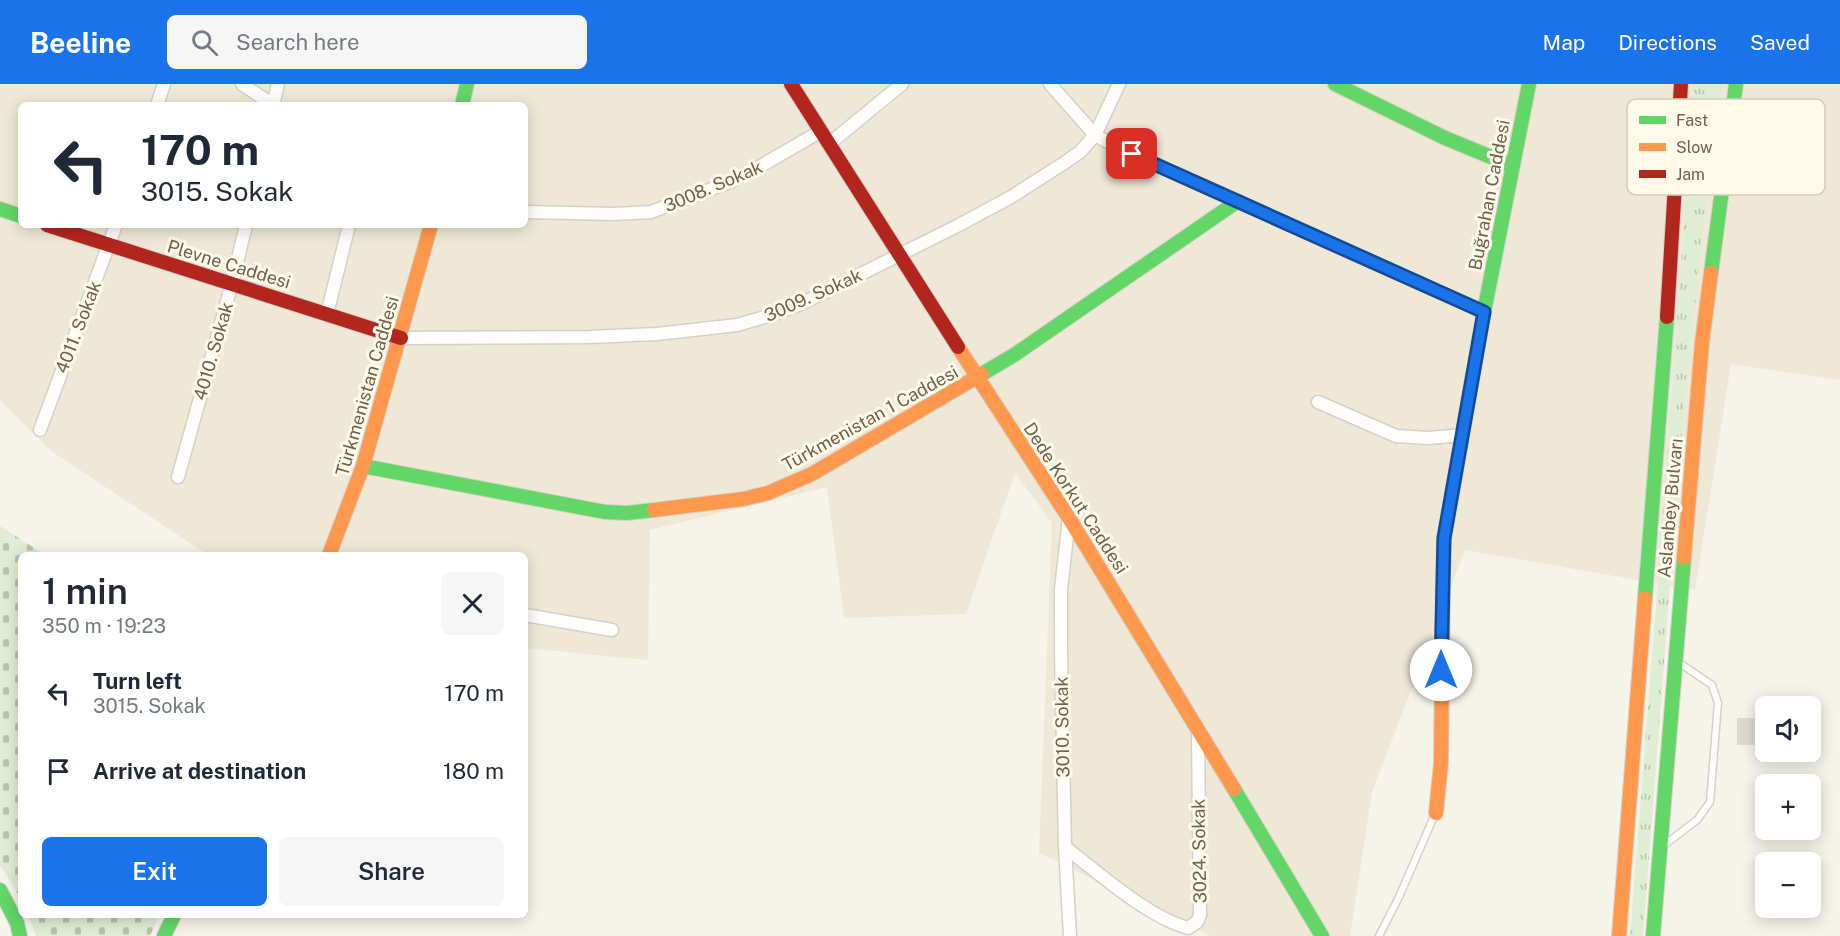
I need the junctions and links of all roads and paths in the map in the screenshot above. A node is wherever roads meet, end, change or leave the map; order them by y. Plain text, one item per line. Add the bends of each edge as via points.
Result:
1 (164, 84) edge
2 (242, 84) edge
3 (278, 84) edge
4 (467, 84) edge
5 (791, 84) edge
6 (902, 84) edge
7 (1050, 84) edge
8 (1119, 84) edge
9 (1335, 84) edge
10 (1529, 84) edge
11 (1681, 84) edge
12 (1736, 84) edge
13 (1680, 99) edge
14 (1734, 99) edge
15 (158, 102) edge
16 (269, 102) edge
17 (274, 102) edge
18 (463, 102) edge
19 (821, 131) junction
20 (1095, 135) junction
21 (829, 144) junction
22 (1513, 166) junction
23 (1675, 195) edge
24 (1721, 195) edge
25 (1238, 201) junction
26 (0, 209) edge
27 (528, 212) edge
28 (18, 215) edge
29 (56, 228) edge
30 (115, 228) edge
31 (245, 228) edge
32 (348, 228) edge
33 (430, 228) edge
34 (109, 246) junction
35 (898, 255) junction
36 (232, 283) junction
37 (1484, 312) junction
38 (327, 314) junction
39 (400, 338) junction
40 (977, 378) junction
41 (1318, 402) dead end
42 (40, 430) dead end
43 (1462, 435) junction
44 (363, 466) junction
45 (178, 477) dead end
46 (1069, 518) junction
47 (330, 552) edge
48 (528, 616) edge
49 (612, 630) dead end
50 (1675, 660) junction
51 (1198, 728) junction
52 (1436, 813) joint
53 (1065, 848) junction
54 (1660, 848) junction
55 (0, 890) edge
56 (173, 918) edge
57 (21, 936) edge
58 (164, 936) edge
59 (1070, 936) edge
60 (1322, 936) edge
61 (1379, 936) edge
62 (1619, 936) edge
63 (1653, 936) edge

1 - 15 street
2 - 16 street
3 - 17 street
4 - 18 street
5 - 19 street, Dede Korkut Caddesi
6 - 21 street
7 - 20 street
8 - 20 street, 3009. Sokak
9 - 22 street via 1452,142
10 - 22 street, Buğrahan Caddesi
11 - 13 street, Aslanbey Bulvarı
12 - 14 street, Aslanbey Bulvarı
19 - 21 street, Dede Korkut Caddesi
19 - 27 street, 3008. Sokak via 730,182 651,212
20 - 25 street
20 - 35 street, 3009. Sokak via 1064,164 1011,197
21 - 35 street, Dede Korkut Caddesi
22 - 37 street, Buğrahan Caddesi
23 - 62 street, Aslanbey Bulvarı
24 - 50 street, Aslanbey Bulvarı via 1702,343
25 - 37 street
25 - 40 street, Türkmenistan 1 Caddesi
26 - 28 street
29 - 34 street, Plevne Caddesi
30 - 34 street, 4011. Sokak
31 - 36 street, 4010. Sokak
32 - 38 street
33 - 39 street, Türkmenistan Caddesi
34 - 36 street, Plevne Caddesi
34 - 42 street, 4011. Sokak
35 - 39 street, 3009. Sokak via 801,304 737,325 589,337
35 - 40 street, Dede Korkut Caddesi
36 - 38 street, Plevne Caddesi
36 - 45 street, 4010. Sokak
37 - 43 street, Buğrahan Caddesi
38 - 39 street, Plevne Caddesi
39 - 44 street, Türkmenistan Caddesi
40 - 44 street, Türkmenistan 1 Caddesi via 812,474 743,499 627,513 605,512
40 - 46 street, Dede Korkut Caddesi
41 - 43 street via 1396,436
43 - 52 street, Buğrahan Caddesi via 1444,538 1441,763
44 - 47 street, Türkmenistan Caddesi
46 - 51 street, Dede Korkut Caddesi
46 - 53 street, 3010. Sokak via 1061,589
48 - 49 street
50 - 54 street, Aslanbey Bulvarı
50 - 54 lane via 1712,685 1718,703 1710,802 1697,820
51 - 53 street, 3024. Sokak via 1197,922 1188,928 1171,923
51 - 60 street, Dede Korkut Caddesi
52 - 61 lane
53 - 59 street, 3010. Sokak
54 - 63 street, Aslanbey Bulvarı
55 - 57 street
56 - 58 street

